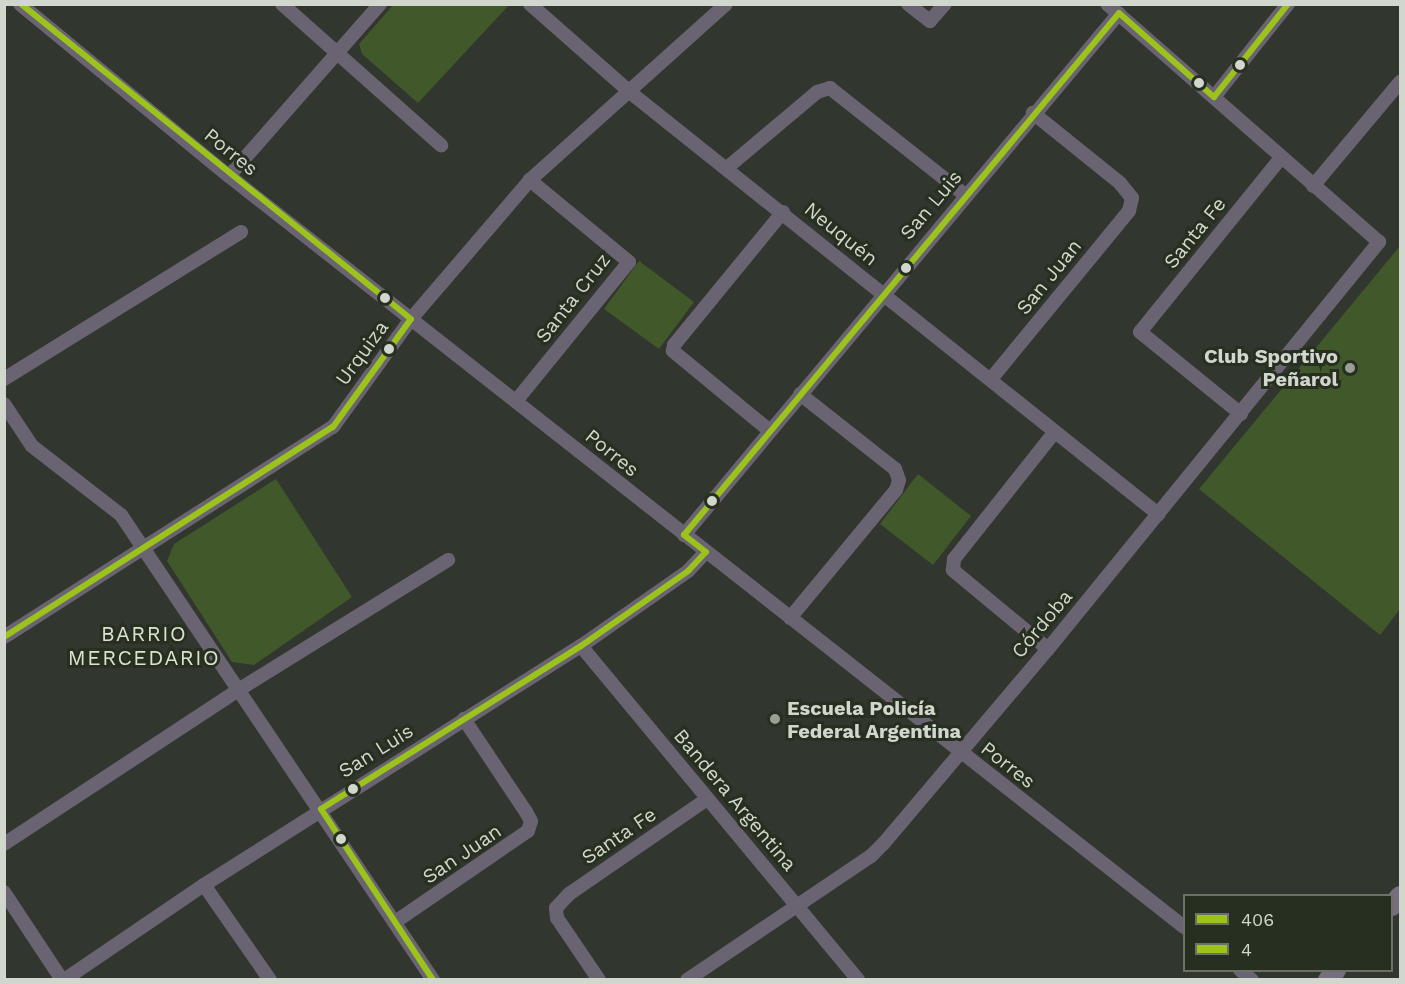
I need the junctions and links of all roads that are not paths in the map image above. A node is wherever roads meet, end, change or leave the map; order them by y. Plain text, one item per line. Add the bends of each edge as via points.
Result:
1 (20, 4) edge
2 (282, 4) edge
3 (380, 4) edge
4 (530, 4) edge
5 (726, 4) edge
6 (908, 4) edge
7 (945, 4) edge
8 (1107, 4) edge
9 (1288, 4) edge
10 (1119, 14) junction
11 (336, 53) junction
12 (1401, 82) edge
13 (631, 93) junction
14 (1214, 97) junction
15 (1033, 113) junction
16 (441, 145) dead end
17 (1281, 158) junction
18 (728, 167) junction
19 (229, 176) junction
20 (530, 180) junction
21 (1314, 186) junction
22 (965, 195) junction
23 (783, 212) junction
24 (241, 232) dead end
25 (884, 293) junction
26 (411, 319) junction
27 (4, 379) edge
28 (991, 379) junction
29 (800, 394) junction
30 (516, 401) junction
31 (4, 404) edge
32 (1241, 414) junction
33 (770, 431) junction
34 (1054, 433) junction
35 (1158, 514) junction
36 (684, 535) junction
37 (144, 545) junction
38 (706, 552) junction
39 (448, 560) dead end
40 (790, 618) junction
41 (4, 637) edge
42 (581, 646) junction
43 (1048, 649) junction
44 (240, 689) junction
45 (464, 719) junction
46 (960, 753) junction
47 (707, 799) junction
48 (321, 809) junction
49 (4, 844) edge
50 (204, 885) junction
51 (4, 892) edge
52 (797, 906) junction
53 (395, 922) junction
54 (1183, 925) edge
55 (63, 980) edge
56 (270, 980) edge
57 (433, 980) edge
58 (599, 980) edge
59 (687, 980) edge
60 (858, 980) edge

1 - 19 street, Porres
2 - 11 street
3 - 11 street
4 - 13 street, Neuquén
5 - 13 street, Urquiza
6 - 7 street via 930,21
8 - 10 street
9 - 14 street
10 - 14 street
10 - 15 street, San Luis
11 - 16 street
11 - 19 street
12 - 21 street
13 - 18 street, Neuquén
13 - 20 street, Urquiza
14 - 17 street
15 - 22 street, San Luis
15 - 28 street, San Juan via 1120,183 1132,198 1129,211
17 - 21 street
17 - 32 street, Santa Fe via 1140,332
18 - 22 street via 817,92 830,88
18 - 23 street, Neuquén
19 - 26 street, Porres
20 - 26 street, Urquiza
20 - 30 street, Santa Cruz via 629,262
21 - 32 street, Córdoba via 1378,242
22 - 25 street, San Luis
23 - 25 street, Neuquén
23 - 33 street via 673,351
24 - 27 street
25 - 28 street, Neuquén
25 - 29 street, San Luis
26 - 30 street, Porres
26 - 37 street, Urquiza via 333,428
28 - 34 street, Neuquén
29 - 33 street, San Luis
29 - 40 street via 895,470 899,480 896,490
30 - 36 street, Porres
31 - 37 street via 32,447 121,515
32 - 35 street, Córdoba
33 - 36 street, San Luis
34 - 35 street, Neuquén
34 - 43 street via 954,559 953,570
35 - 43 street, Córdoba
36 - 38 street, Porres
37 - 41 street, Urquiza
37 - 44 street
38 - 40 street, Porres
38 - 42 street, San Luis via 688,572
39 - 44 street
40 - 46 street, Porres
42 - 45 street, San Luis
42 - 47 street, Bandera Argentina
43 - 46 street, Córdoba
44 - 48 street
44 - 49 street
45 - 48 street, San Luis
45 - 53 street, San Juan via 526,812 531,821 528,831
46 - 52 street, Córdoba via 871,856
46 - 54 street, Porres
47 - 52 street, Bandera Argentina
47 - 58 street, Santa Fe via 569,894 556,908 557,918
48 - 50 street, San Luis
48 - 53 street
50 - 55 street, San Luis
50 - 56 street
51 - 55 street
52 - 59 street, Córdoba
52 - 60 street, Bandera Argentina
53 - 57 street

